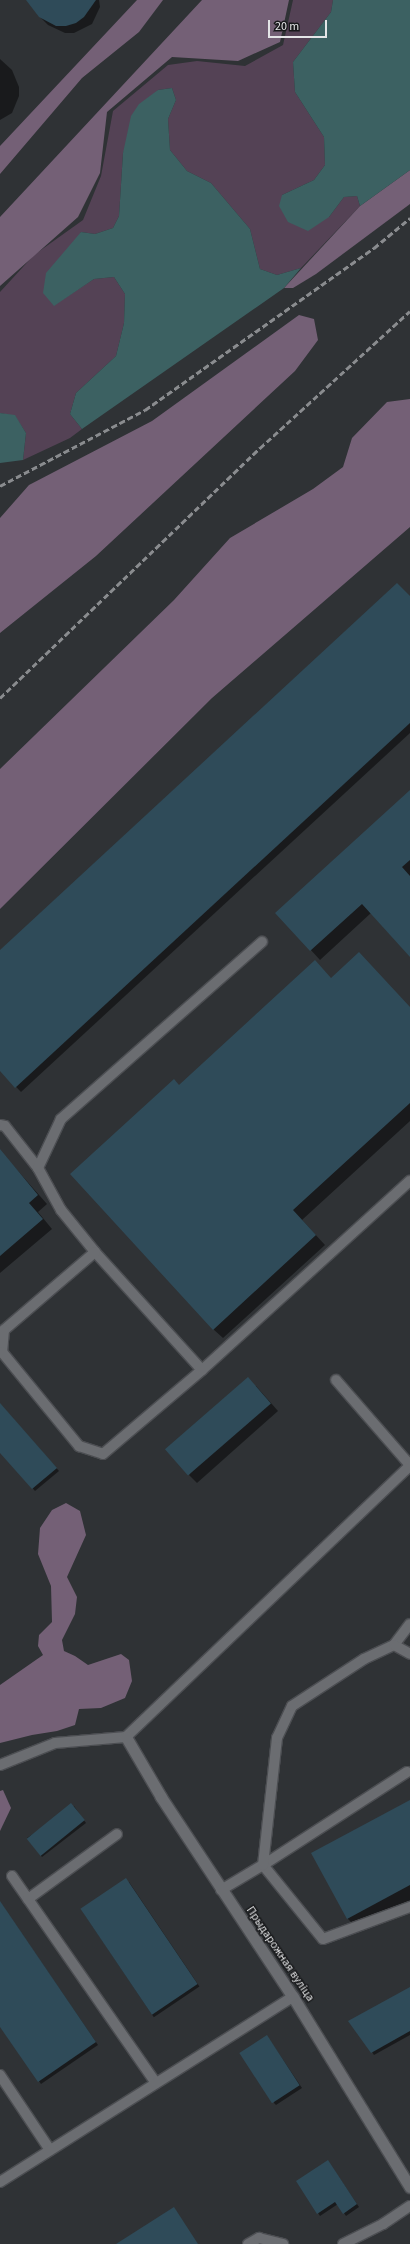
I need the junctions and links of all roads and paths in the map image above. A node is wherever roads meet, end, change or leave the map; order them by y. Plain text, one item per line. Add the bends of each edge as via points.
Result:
1 (262, 942) dead end
2 (0, 1125) edge
3 (38, 1168) junction
4 (410, 1181) edge
5 (95, 1252) junction
6 (202, 1370) junction
7 (336, 1380) dead end
8 (410, 1466) edge
9 (410, 1624) edge
10 (394, 1645) junction
11 (410, 1654) edge
12 (126, 1737) junction
13 (0, 1765) edge
14 (407, 1772) dead end
15 (117, 1834) dead end
16 (263, 1865) junction
17 (12, 1876) dead end
18 (221, 1890) junction
19 (28, 1898) junction
20 (410, 1907) edge
21 (293, 1997) junction
22 (0, 2075) edge
23 (156, 2083) junction
24 (50, 2150) junction
25 (0, 2182) edge
26 (410, 2187) edge
27 (410, 2206) edge
28 (248, 2244) edge
29 (283, 2244) edge
30 (342, 2244) edge

1 - 3 lane via 61,1119
2 - 3 lane via 5,1126
3 - 5 lane via 61,1210
4 - 6 lane
5 - 6 lane
5 - 6 lane via 4,1330 2,1352 79,1446 103,1454
7 - 8 lane
8 - 12 lane
9 - 10 lane
10 - 11 lane
10 - 16 lane via 364,1659 292,1706 277,1738
12 - 13 lane via 55,1743
12 - 18 street, Прыдарожная вуліца
14 - 16 lane
15 - 19 lane
16 - 18 lane
16 - 20 lane via 324,1939
17 - 19 lane
18 - 21 street, Прыдарожная вуліца
19 - 23 lane
21 - 23 lane
21 - 26 street, Прыдарожная вуліца
22 - 24 lane
23 - 24 lane
24 - 25 lane
27 - 30 lane via 383,2224
28 - 29 lane via 259,2238

